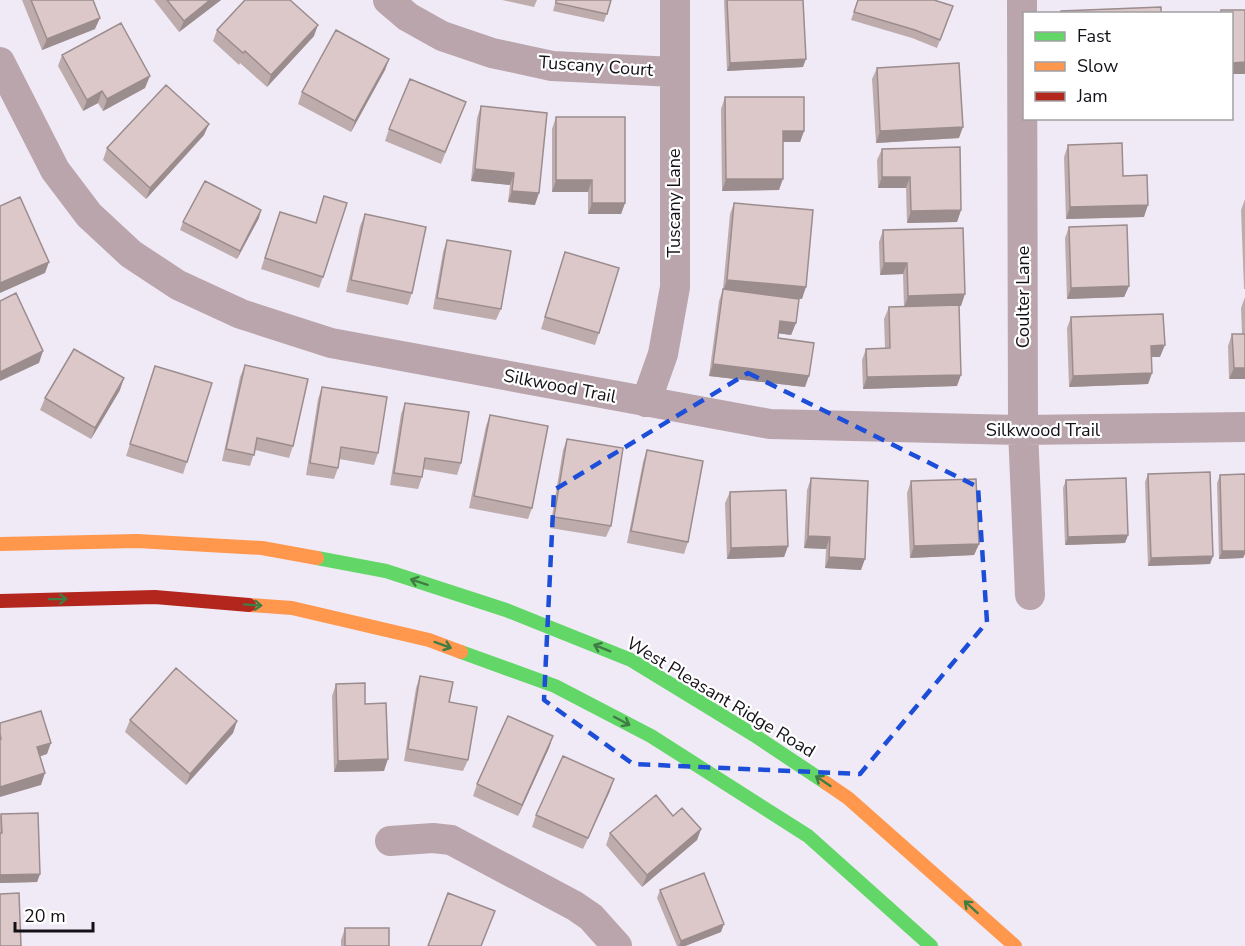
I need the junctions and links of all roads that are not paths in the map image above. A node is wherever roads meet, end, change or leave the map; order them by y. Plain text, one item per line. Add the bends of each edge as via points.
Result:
1 (388, 0) edge
2 (675, 0) edge
3 (1022, 0) edge
4 (0, 62) edge
5 (674, 72) junction
6 (646, 402) junction
7 (1245, 427) edge
8 (1023, 430) junction
9 (0, 544) edge
10 (1030, 595) dead end
11 (0, 601) edge
12 (390, 841) dead end
13 (617, 946) edge
14 (931, 946) edge
15 (1015, 946) edge

1 - 5 street, Tuscany Court via 408,17 442,36 492,53 552,66
2 - 5 street, Tuscany Lane
3 - 8 street, Coulter Lane
4 - 6 street, Silkwood Trail via 55,170 89,215 131,254 178,285 241,314 331,343
5 - 6 street, Tuscany Lane via 675,287 663,354
6 - 8 street, Silkwood Trail via 770,424
7 - 8 street, Silkwood Trail
8 - 10 street, Coulter Lane
15 -> 9 main road, West Pleasant Ridge Road via 848,798 754,735 631,660 506,610 386,571 262,549 137,541
11 -> 14 main road via 155,597 292,608 429,640 555,686 651,736 808,836
12 - 13 street via 451,840 574,906 591,917

